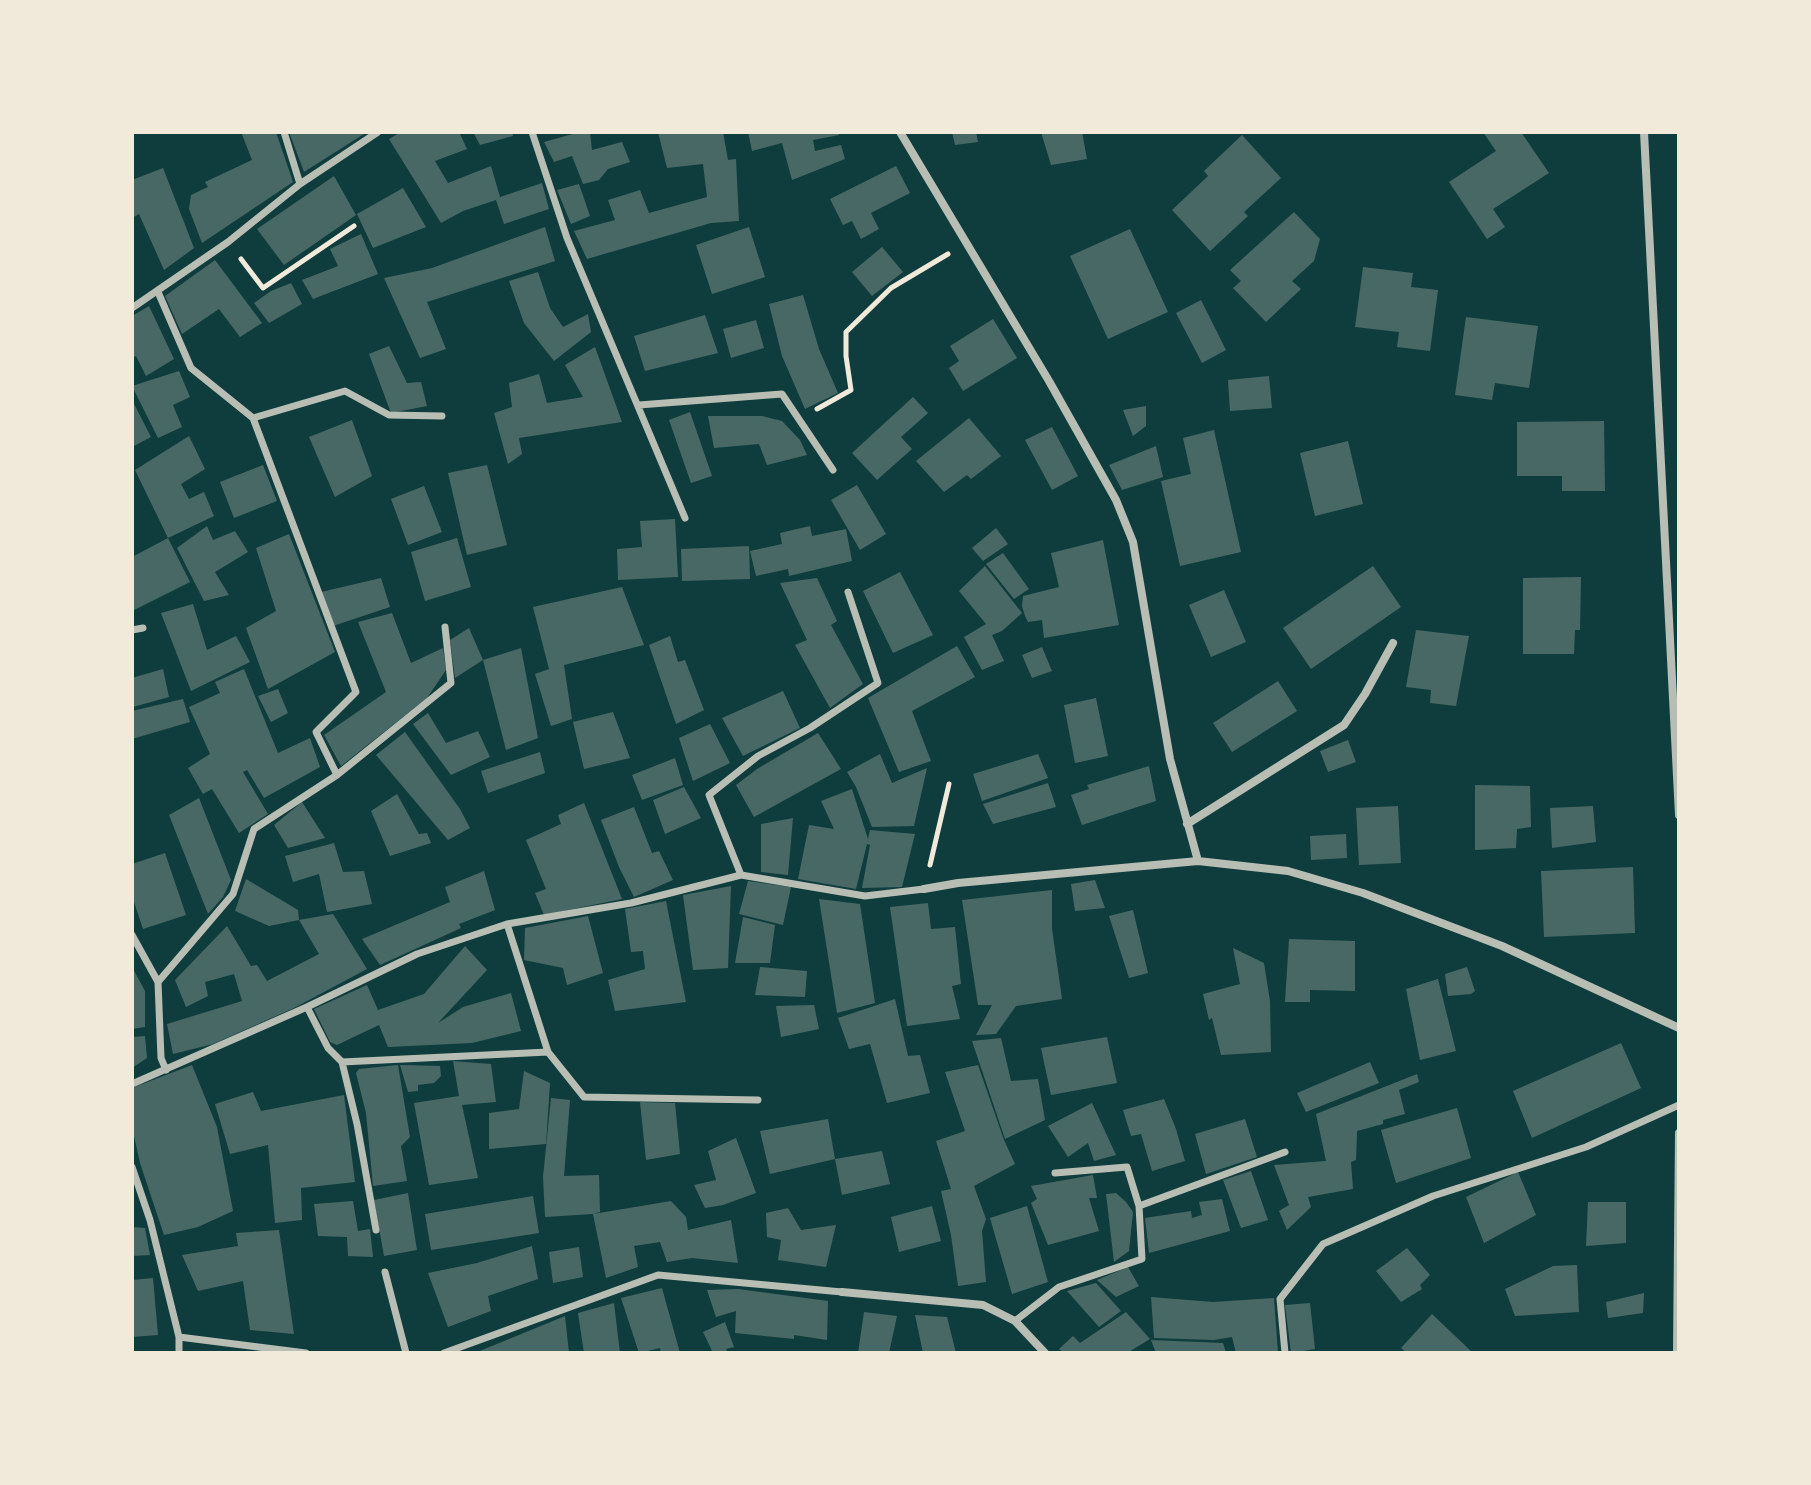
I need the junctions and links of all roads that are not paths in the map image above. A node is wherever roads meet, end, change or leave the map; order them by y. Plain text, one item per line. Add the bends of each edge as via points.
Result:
1 (284, 132) edge
2 (378, 132) edge
3 (532, 132) edge
4 (900, 132) edge
5 (1644, 132) edge
6 (300, 184) junction
7 (158, 292) junction
8 (132, 295) edge
9 (134, 306) edge
10 (639, 405) junction
11 (442, 416) dead end
12 (253, 418) junction
13 (833, 470) dead end
14 (685, 518) dead end
15 (848, 592) dead end
16 (1674, 614) edge
17 (445, 627) dead end
18 (143, 628) dead end
19 (132, 630) edge
20 (1393, 643) dead end
21 (337, 775) junction
22 (1679, 815) edge
23 (1187, 824) junction
24 (1198, 861) junction
25 (741, 875) junction
26 (924, 889) joint
27 (507, 924) junction
28 (132, 935) edge
29 (158, 982) junction
30 (307, 1007) junction
31 (1679, 1028) edge
32 (548, 1052) junction
33 (342, 1062) junction
34 (166, 1070) junction
35 (132, 1084) edge
36 (758, 1100) dead end
37 (1679, 1105) edge
38 (1679, 1133) edge
39 (1285, 1152) dead end
40 (132, 1167) edge
41 (1055, 1173) dead end
42 (1139, 1206) junction
43 (376, 1230) dead end
44 (385, 1272) dead end
45 (842, 1292) joint
46 (1015, 1321) junction
47 (179, 1337) junction
48 (179, 1353) edge
49 (306, 1353) edge
50 (406, 1353) edge
51 (444, 1353) edge
52 (1045, 1353) edge
53 (1285, 1353) edge
54 (1677, 1353) edge

1 - 6 street
2 - 6 street
3 - 10 street via 567,238
4 - 23 street via 1116,500 1133,542 1170,759
5 - 16 street
6 - 7 street
7 - 9 street
7 - 12 street via 191,368
8 - 9 street
10 - 13 street via 782,394
10 - 14 street
11 - 12 street via 389,415 345,391
12 - 21 street via 356,692 316,732
15 - 25 street via 878,683 758,756 709,795
16 - 22 street
17 - 21 street via 451,683
18 - 19 street
20 - 23 street via 1344,725
21 - 29 street via 254,829 233,894
23 - 24 street
24 - 26 street
24 - 31 street via 1288,871 1363,893 1502,946
25 - 26 street via 865,896
25 - 27 street via 631,903
27 - 30 street via 417,954
27 - 32 street
28 - 29 street
29 - 34 street
30 - 33 street via 328,1048
30 - 34 street
32 - 33 street
32 - 36 street via 584,1097
33 - 43 street
34 - 35 street
37 - 53 street via 1586,1147 1433,1196 1323,1244 1280,1299
38 - 54 street
39 - 42 street
40 - 47 street
41 - 42 street via 1127,1167
42 - 46 street via 1142,1259 1059,1287
44 - 50 street
45 - 46 street via 983,1305
45 - 51 street via 658,1275
46 - 52 street
47 - 48 street
47 - 49 street

